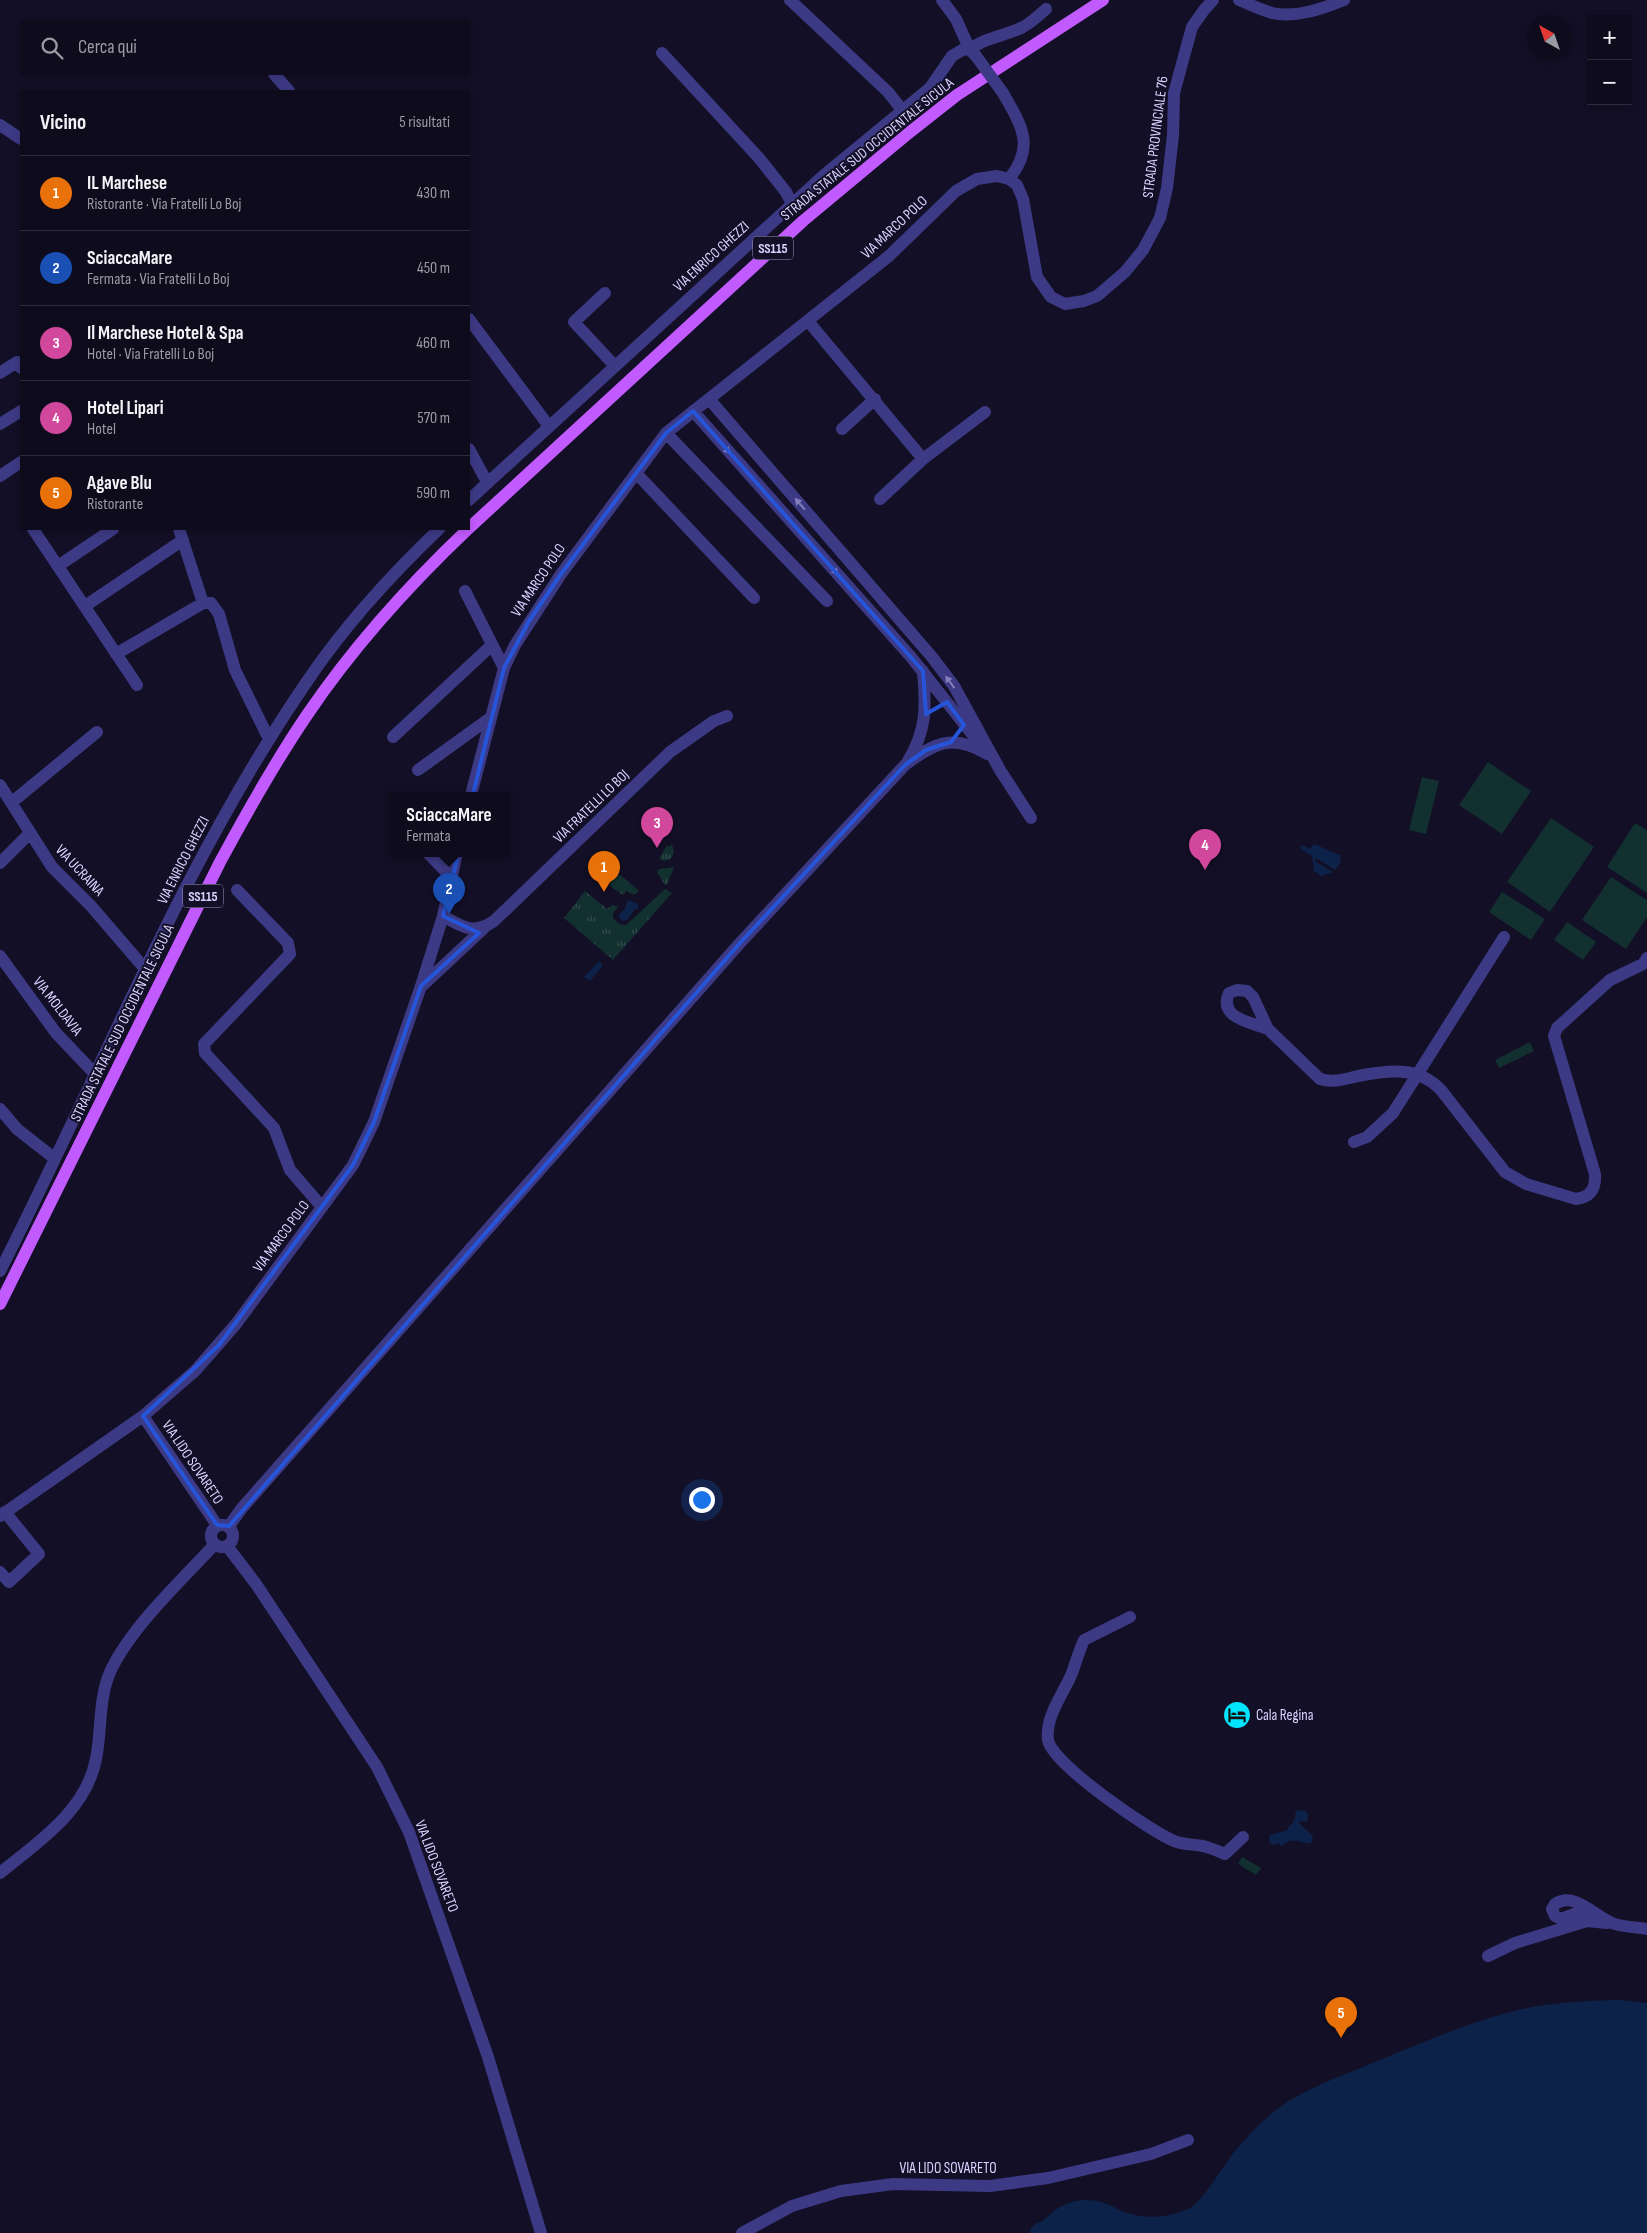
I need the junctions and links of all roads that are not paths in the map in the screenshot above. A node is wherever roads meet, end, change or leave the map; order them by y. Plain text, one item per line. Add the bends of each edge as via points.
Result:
1 (790, 0) edge
2 (942, 0) edge
3 (1103, 0) edge
4 (1213, 0) edge
5 (1239, 0) edge
6 (1344, 0) edge
7 (1046, 10) dead end
8 (662, 52) dead end
9 (973, 53) junction
10 (275, 75) edge
11 (288, 90) edge
12 (903, 111) junction
13 (0, 125) edge
14 (20, 138) edge
15 (1010, 178) junction
16 (792, 204) junction
17 (605, 293) dead end
18 (470, 320) edge
19 (808, 321) junction
20 (614, 364) junction
21 (20, 366) edge
22 (0, 373) edge
23 (709, 399) junction
24 (875, 399) junction
25 (693, 411) junction
26 (20, 412) edge
27 (985, 412) dead end
28 (0, 424) edge
29 (548, 425) junction
30 (842, 429) dead end
31 (666, 433) junction
32 (470, 451) edge
33 (923, 459) junction
34 (20, 463) edge
35 (636, 474) junction
36 (0, 476) edge
37 (487, 482) junction
38 (470, 499) edge
39 (880, 499) dead end
40 (470, 526) edge
41 (34, 530) edge
42 (112, 530) edge
43 (436, 530) edge
44 (466, 530) edge
45 (181, 535) edge
46 (58, 566) junction
47 (465, 591) dead end
48 (754, 598) dead end
49 (827, 601) dead end
50 (203, 603) junction
51 (85, 606) junction
52 (492, 645) junction
53 (116, 654) junction
54 (504, 668) junction
55 (923, 671) junction
56 (137, 685) dead end
57 (948, 702) junction
58 (965, 706) junction
59 (727, 716) dead end
60 (925, 716) junction
61 (490, 718) junction
62 (964, 725) junction
63 (97, 732) dead end
64 (393, 737) dead end
65 (269, 738) junction
66 (951, 742) junction
67 (987, 754) junction
68 (905, 765) junction
69 (418, 770) dead end
70 (1000, 770) junction
71 (0, 785) edge
72 (472, 792) edge
73 (11, 803) junction
74 (1031, 818) dead end
75 (29, 834) junction
76 (432, 857) edge
77 (456, 857) edge
78 (0, 862) edge
79 (452, 878) junction
80 (237, 890) dead end
81 (443, 916) junction
82 (484, 928) junction
83 (1504, 938) dead end
84 (0, 956) edge
85 (1647, 958) edge
86 (146, 970) junction
87 (421, 986) junction
88 (1268, 1029) dead end
89 (94, 1074) junction
90 (1419, 1074) junction
91 (0, 1109) edge
92 (1354, 1142) dead end
93 (54, 1158) junction
94 (322, 1208) junction
95 (1, 1266) edge
96 (0, 1304) edge
97 (143, 1416) junction
98 (2, 1514) edge
99 (223, 1526) junction
100 (221, 1545) junction
101 (0, 1572) edge
102 (1130, 1617) dead end
103 (1243, 1837) dead end
104 (0, 1873) edge
105 (1588, 1909) dead end
106 (1612, 1923) junction
107 (1647, 1929) edge
108 (1488, 1956) dead end
109 (1188, 2140) dead end
110 (541, 2233) edge
111 (742, 2233) edge

1 - 12 street via 888,92
2 - 9 street
3 - 40 main road, STRADA STATALE SUD OCCIDENTALE SICULA / SS115 via 957,95 887,151 803,221
4 - 15 street, STRADA PROVINCIALE 76 via 1192,28 1174,93 1173,136 1160,218 1143,250 1125,272 1097,296 1065,304 1042,288 1037,277 1023,199
5 - 6 street via 1272,13 1296,14 1323,9
7 - 9 street, VIA ENRICO GHEZZI via 1023,27 978,42
8 - 16 street via 760,158
9 - 12 street, VIA ENRICO GHEZZI via 964,49 952,56 930,88
9 - 15 street, bridge via 1003,94 1024,137 1022,160
10 - 11 street
12 - 16 street, VIA ENRICO GHEZZI
13 - 14 street
15 - 19 street, VIA MARCO POLO via 997,176 966,184 889,256
16 - 20 street, VIA ENRICO GHEZZI
17 - 20 street via 574,322
18 - 29 street
19 - 23 street, VIA MARCO POLO
19 - 24 street
20 - 29 street, VIA ENRICO GHEZZI
21 - 22 street via 17,362
23 - 25 street, VIA MARCO POLO
58 -> 23 street via 954,686 922,645
24 - 30 street
24 - 33 street
25 - 31 street, VIA MARCO POLO
25 -> 55 street
26 - 28 street
27 - 33 street
29 - 37 street, VIA ENRICO GHEZZI
31 - 35 street, VIA MARCO POLO
31 - 49 street
32 - 37 street
33 - 39 street
34 - 36 street
35 - 48 street
35 - 54 street, VIA MARCO POLO via 529,621
37 - 38 street, VIA ENRICO GHEZZI
41 - 46 street
42 - 46 street
43 - 65 street, VIA ENRICO GHEZZI via 346,629
44 - 96 main road, STRADA STATALE SUD OCCIDENTALE SICULA / SS115 via 398,600 343,666 307,715 249,808
45 - 50 street
45 - 51 street
46 - 51 street
47 - 52 street
50 - 53 street
50 - 65 street via 211,603 219,614 235,670
51 - 53 street
52 - 54 street
52 - 64 street
53 - 56 street
54 - 61 street, VIA MARCO POLO
55 - 57 street
55 - 60 street
57 - 58 street
57 - 60 street
57 - 62 street
58 - 62 street
58 - 70 street
59 - 82 street, VIA FRATELLI LO BOJ via 714,721 670,752 508,910
60 - 68 street via 919,740
61 - 69 street
61 - 72 street, VIA MARCO POLO
62 - 66 street
62 - 67 street
63 - 73 street
65 - 86 street, VIA ENRICO GHEZZI via 216,830
66 - 67 street via 971,746
66 - 68 street via 926,750
67 - 70 street
68 - 99 street via 740,943
70 - 74 street
71 - 73 street, VIA UCRAINA
73 - 75 street, VIA UCRAINA
75 - 78 street
75 - 86 street, VIA UCRAINA via 52,868 91,906
76 - 79 street
77 - 79 street, VIA MARCO POLO
79 - 81 street, VIA MARCO POLO
80 - 94 street via 288,943 290,954 204,1044 205,1053 274,1128 290,1170
81 - 82 street via 469,928
81 - 87 street, VIA MARCO POLO
82 - 87 street, VIA FRATELLI LO BOJ
83 - 90 street
84 - 89 street, VIA MOLDAVIA via 56,1033
85 - 90 street via 1643,964 1610,980 1557,1028 1554,1036 1595,1174 1594,1188 1584,1198 1576,1199 1526,1184 1505,1172 1441,1090 1432,1080
86 - 89 street, VIA ENRICO GHEZZI
87 - 94 street, VIA MARCO POLO via 364,1145
88 - 90 street via 1320,1079 1328,1082 1378,1073 1402,1071
89 - 93 street, VIA ENRICO GHEZZI
90 - 92 street via 1382,1126
91 - 93 street via 17,1129
93 - 95 street, VIA ENRICO GHEZZI
94 - 97 street, VIA MARCO POLO via 219,1345 195,1371
97 - 98 street, VIA MARCO POLO
97 - 99 street, VIA LIDO SOVARETO
98 - 101 street via 39,1554 9,1582
99 - 100 street via 211,1534
99 - 100 street via 234,1536
100 - 104 street via 127,1643 111,1670 103,1692 96,1761 77,1801 58,1827
100 - 110 street, VIA LIDO SOVARETO via 256,1584 377,1767 409,1832 488,2057
102 - 103 street via 1084,1640 1054,1710 1048,1739 1051,1747 1079,1776 1128,1813 1173,1841 1204,1846 1225,1854
105 - 106 street
106 - 107 street
106 - 108 street via 1587,1921 1515,1943
109 - 111 street, VIA LIDO SOVARETO via 1151,2154 1048,2178 990,2186 893,2184 841,2191 792,2206

